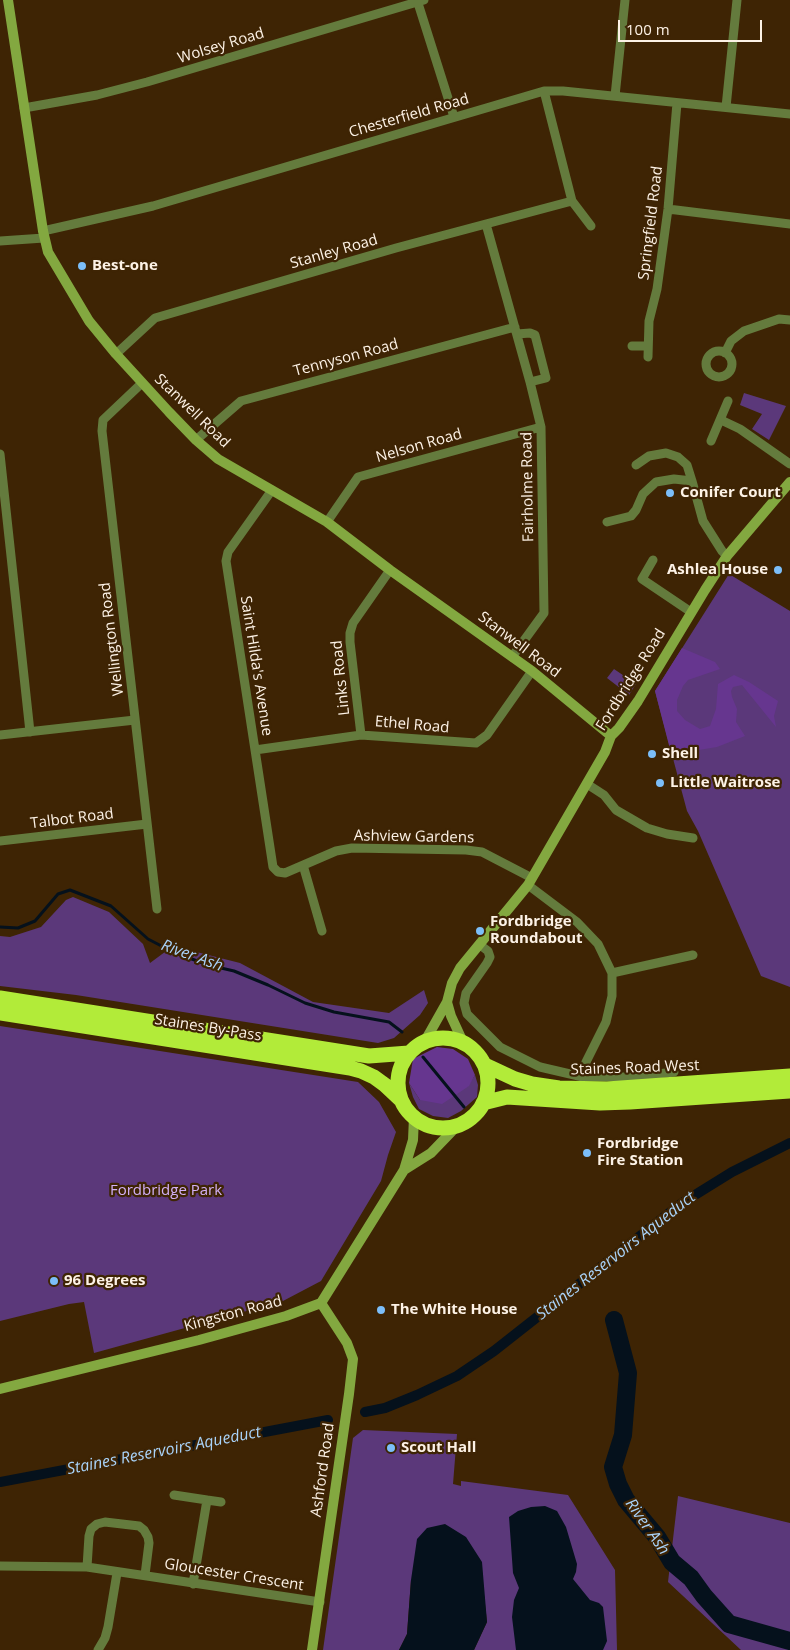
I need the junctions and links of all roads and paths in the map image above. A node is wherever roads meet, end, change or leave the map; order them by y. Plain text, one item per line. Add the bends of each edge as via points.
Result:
1 (8, 0) edge
2 (625, 0) edge
3 (737, 0) edge
4 (420, 1) edge
5 (544, 91) junction
6 (616, 96) junction
7 (677, 103) junction
8 (726, 107) junction
9 (24, 108) junction
10 (790, 114) edge
11 (454, 117) junction
12 (572, 201) junction
13 (668, 210) junction
14 (486, 224) junction
15 (790, 224) edge
16 (591, 226) dead end
17 (44, 234) junction
18 (0, 241) edge
19 (790, 320) edge
20 (516, 331) junction
21 (632, 346) dead end
22 (648, 346) junction
23 (725, 353) dead end
24 (116, 354) junction
25 (648, 357) dead end
26 (530, 382) junction
27 (142, 383) junction
28 (728, 401) dead end
29 (721, 420) junction
30 (541, 427) junction
31 (196, 440) junction
32 (711, 442) dead end
33 (0, 454) edge
34 (790, 464) edge
35 (636, 465) dead end
36 (692, 481) junction
37 (790, 482) edge
38 (272, 490) junction
39 (327, 522) junction
40 (607, 522) dead end
41 (727, 556) junction
42 (653, 560) dead end
43 (390, 570) junction
44 (691, 612) junction
45 (512, 657) junction
46 (532, 671) junction
47 (135, 720) junction
48 (30, 732) junction
49 (0, 735) edge
50 (361, 735) junction
51 (611, 736) junction
52 (255, 750) junction
53 (587, 784) junction
54 (147, 824) junction
55 (688, 834) dead end
56 (0, 841) edge
57 (272, 860) joint
58 (303, 865) junction
59 (530, 882) junction
60 (157, 909) dead end
61 (322, 932) dead end
62 (480, 945) junction
63 (692, 954) dead end
64 (612, 973) junction
65 (0, 998) edge
66 (447, 1002) junction
67 (0, 1013) edge
68 (425, 1041) junction
69 (463, 1042) junction
70 (409, 1053) junction
71 (485, 1065) junction
72 (674, 1072) dead end
73 (790, 1076) edge
74 (583, 1078) junction
75 (790, 1091) edge
76 (401, 1100) junction
77 (484, 1103) junction
78 (414, 1117) junction
79 (457, 1126) junction
80 (404, 1170) junction
81 (321, 1303) junction
82 (0, 1389) edge
83 (174, 1495) dead end
84 (207, 1500) junction
85 (220, 1502) dead end
86 (0, 1566) edge
87 (87, 1567) junction
88 (116, 1573) junction
89 (145, 1575) junction
90 (193, 1584) junction
91 (320, 1602) junction
92 (98, 1650) edge
93 (312, 1650) edge

1 - 9 main road, Stanwell Road
2 - 6 street
3 - 8 street
4 - 9 street, Wolsey Road via 147,82
4 - 11 street
5 - 6 street, Chesterfield Road
5 - 11 street, Chesterfield Road
5 - 12 street
6 - 7 street, Chesterfield Road
7 - 8 street, Chesterfield Road
7 - 13 street, Springfield Road
8 - 10 street, Chesterfield Road
9 - 17 main road, Stanwell Road
11 - 17 street, Chesterfield Road via 153,206
12 - 14 street, Stanley Road
12 - 16 street
13 - 15 street
13 - 22 street, Springfield Road via 649,321
14 - 20 street, Fairholme Road
14 - 24 street, Stanley Road via 156,318
17 - 18 street, Chesterfield Road
17 - 24 main road, Stanwell Road via 48,252 73,295
19 - 23 street via 779,319 744,331 731,341
20 - 26 street, Fairholme Road
20 - 26 street via 536,335 546,378
20 - 31 street, Tennyson Road via 240,401
21 - 22 street
22 - 25 street, Springfield Road
24 - 27 main road, Stanwell Road
26 - 30 street, Fairholme Road
27 - 31 main road, Stanwell Road
27 - 47 street, Wellington Road via 103,420 102,431
28 - 29 street
29 - 32 street
29 - 34 street via 740,429
30 - 39 street, Nelson Road via 358,477
30 - 45 street, Fairholme Road via 544,613
31 - 38 main road, Stanwell Road via 218,459
33 - 48 street
35 - 36 street via 649,456 666,454 678,457 687,465
36 - 40 street via 656,482 643,494 631,516
36 - 41 street via 703,521
37 - 41 main road, Fordbridge Road
38 - 39 main road, Stanwell Road
38 - 52 street, Saint Hilda's Avenue via 228,552 226,561
39 - 43 main road, Stanwell Road
41 - 44 main road, Fordbridge Road
42 - 44 street via 639,583
43 - 45 main road, Stanwell Road
43 - 50 street, Links Road via 353,623 350,633
44 - 51 main road, Fordbridge Road via 638,701
45 - 46 main road, Stanwell Road
46 - 50 street, Ethel Road via 487,735 476,743
46 - 51 main road, Stanwell Road
47 - 48 street
47 - 54 street, Wellington Road
48 - 49 street
50 - 52 street, Ethel Road
51 - 53 main road, Fordbridge Road via 606,752
52 - 57 street, Saint Hilda's Avenue
53 - 55 street via 604,795 616,810 647,828 667,834
53 - 59 main road, Fordbridge Road
54 - 56 street, Talbot Road
54 - 60 street, Wellington Road
57 - 58 street, Ashview Gardens via 278,872 285,873
58 - 59 street, Ashview Gardens via 352,848 466,850 482,852
58 - 61 street
59 - 62 main road, Fordbridge Road
59 - 64 street, Ashview Gardens via 598,944
62 - 66 main road, Fordbridge Road via 460,968
62 - 74 street via 490,957 466,993 467,1014 500,1047 540,1067
63 - 64 street
64 - 74 street via 612,996 606,1022 586,1062
65 - 70 highway, Staines By-Pass via 351,1054 386,1056
66 - 68 main road, Fordbridge Road
66 - 69 main road
67 - 76 highway, Staines By-Pass via 350,1068 374,1077
68 - 69 highway via 440,1037
68 - 70 highway
69 - 71 highway
70 - 76 highway via 399,1070
71 - 73 highway, Staines Road West via 532,1084 606,1090
71 - 77 highway via 488,1086
72 - 74 street
75 - 77 highway, Staines Road West via 600,1103 507,1097
76 - 78 highway
77 - 79 highway via 471,1118
78 - 79 highway via 438,1128
78 - 80 main road via 413,1140
79 - 80 main road via 431,1153
80 - 81 main road
81 - 82 main road, Kingston Road via 199,1340
81 - 91 main road, Ashford Road via 347,1343 352,1359
83 - 84 street
84 - 85 street
84 - 90 street
86 - 87 street, Gloucester Crescent
87 - 88 street, Gloucester Crescent
87 - 89 street, Gloucester Crescent via 89,1536 97,1524 138,1526 149,1543
88 - 89 street, Gloucester Crescent
88 - 92 street via 108,1628
89 - 90 street, Gloucester Crescent
90 - 91 street, Gloucester Crescent
91 - 93 main road, Ashford Road

